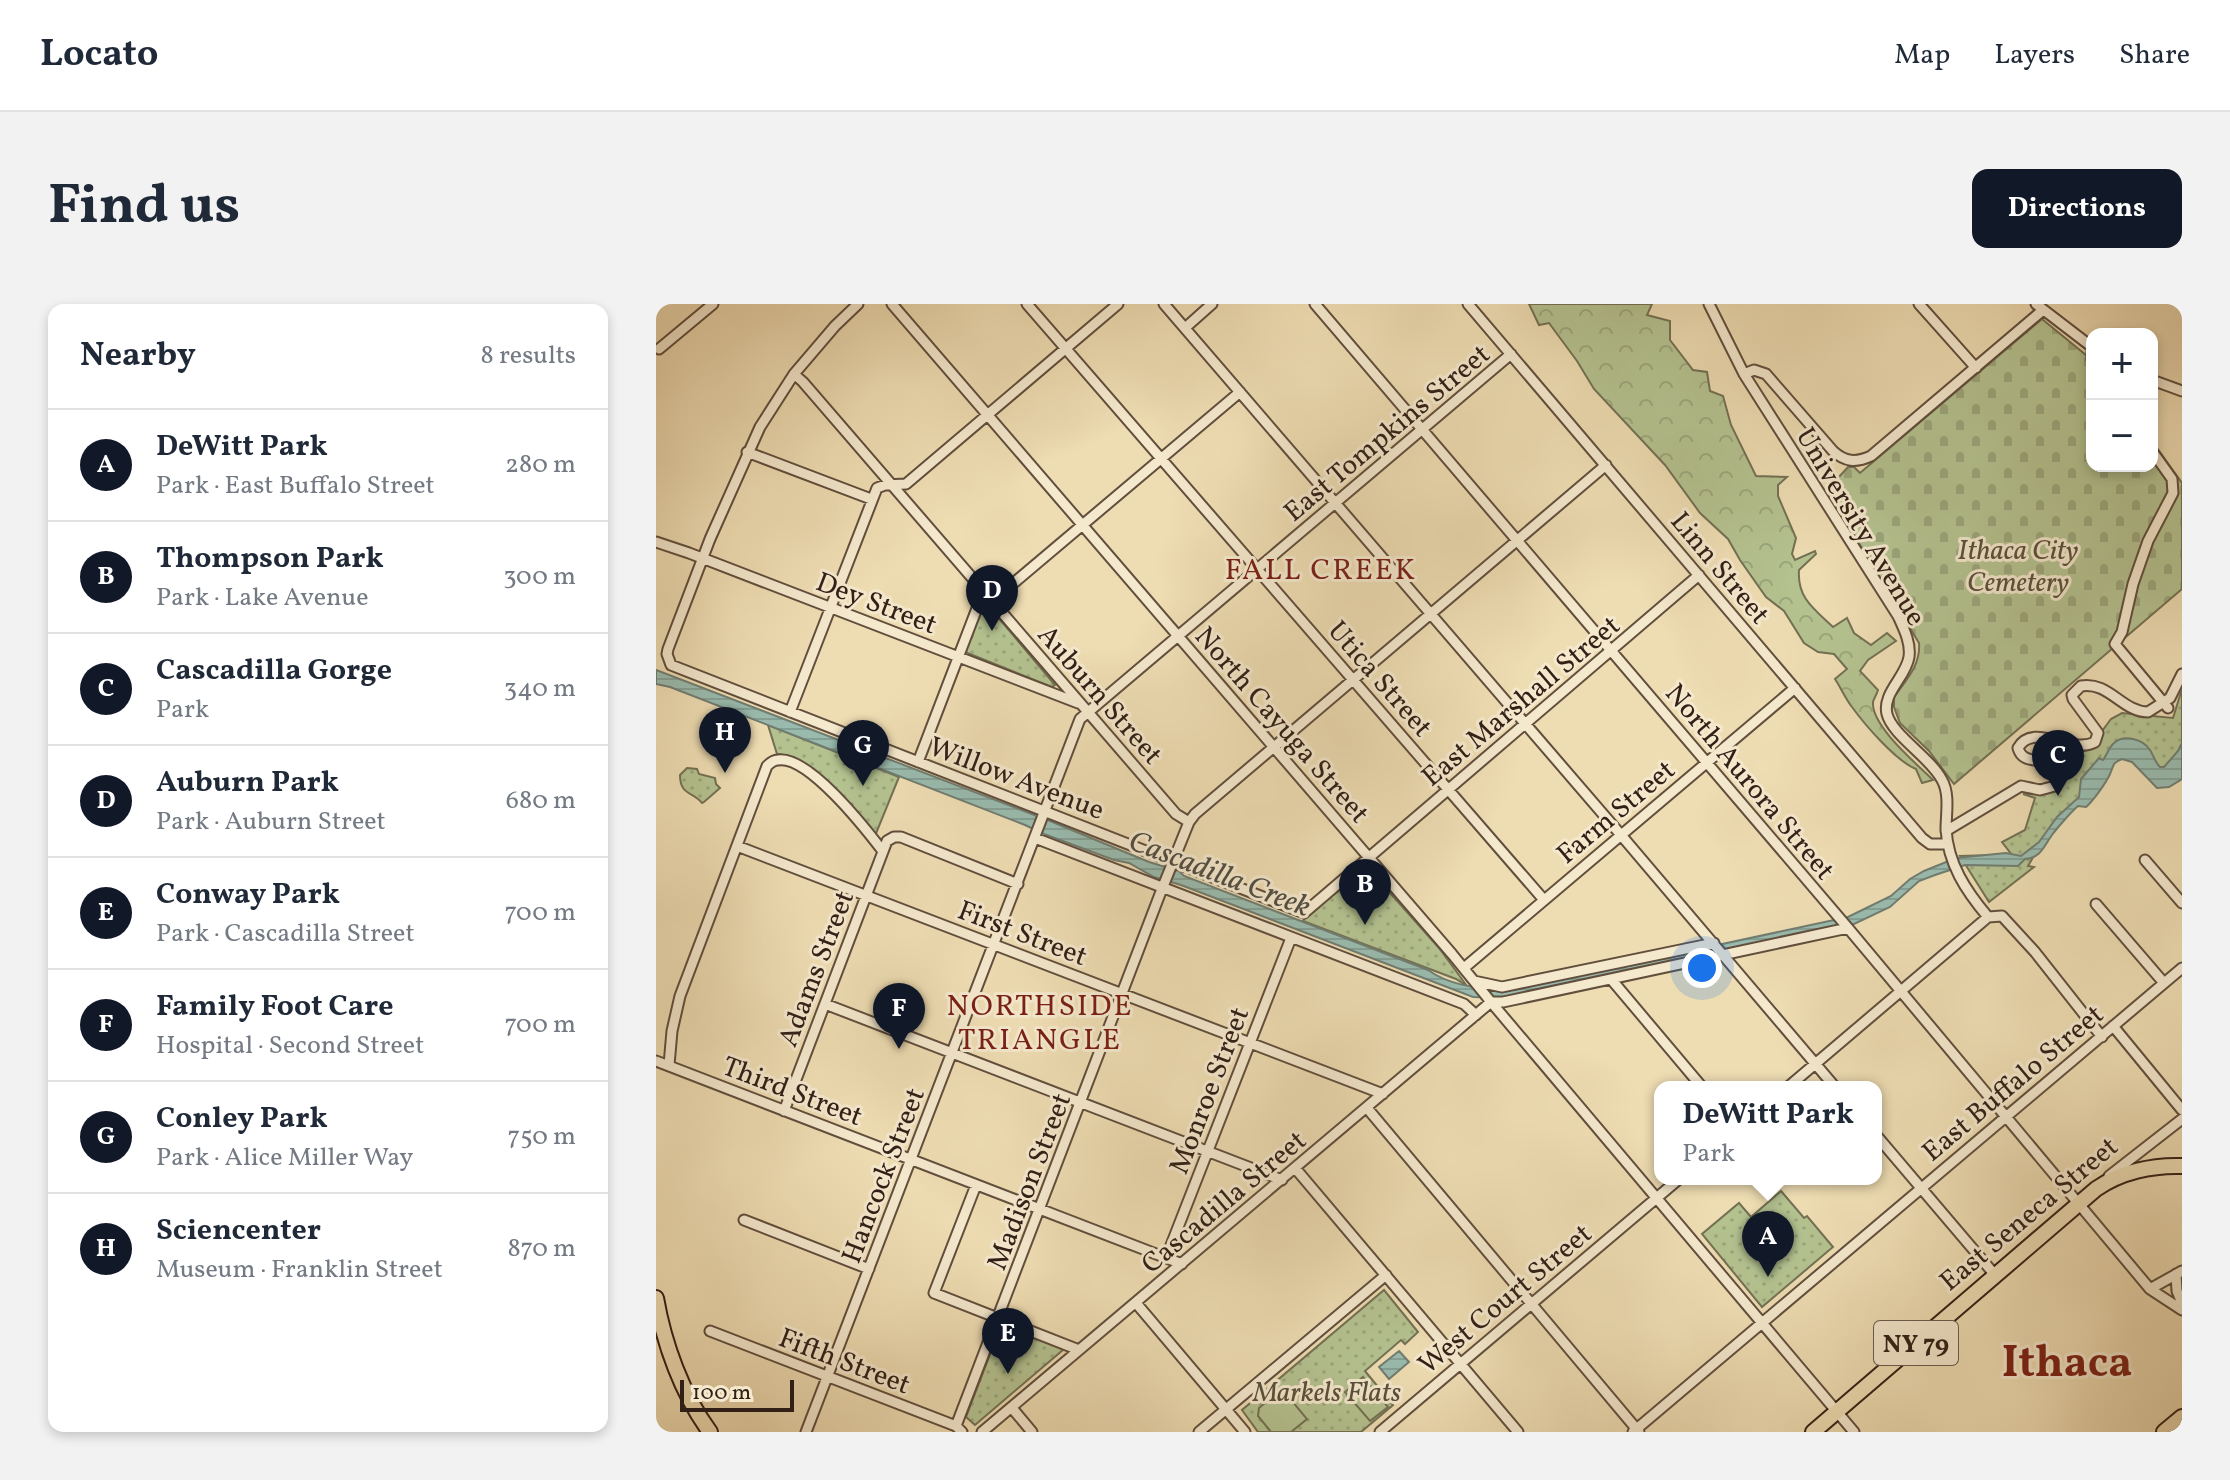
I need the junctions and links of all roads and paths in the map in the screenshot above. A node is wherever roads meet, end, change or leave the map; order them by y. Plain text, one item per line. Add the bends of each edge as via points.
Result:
1 (713, 304) edge
2 (858, 304) edge
3 (892, 304) edge
4 (1027, 304) edge
5 (1118, 304) edge
6 (1164, 304) edge
7 (1212, 304) edge
8 (1315, 304) edge
9 (1468, 304) edge
10 (1709, 304) edge
11 (1919, 304) edge
12 (2040, 307) edge
13 (1185, 328) junction
14 (2086, 342) edge
15 (1066, 348) junction
16 (659, 349) dead end
17 (1511, 354) junction
18 (1976, 368) junction
19 (794, 374) junction
20 (1744, 374) junction
21 (2158, 382) edge
22 (2181, 390) edge
23 (1240, 392) junction
24 (988, 415) junction
25 (1423, 429) junction
26 (747, 452) junction
27 (1162, 458) junction
28 (2158, 459) edge
29 (1606, 465) junction
30 (893, 485) junction
31 (871, 499) junction
32 (1336, 502) junction
33 (1082, 525) junction
34 (1517, 540) junction
35 (656, 542) edge
36 (703, 558) junction
37 (1258, 568) junction
38 (1699, 575) junction
39 (991, 600) junction
40 (830, 608) junction
41 (1431, 613) junction
42 (1178, 636) junction
43 (1611, 651) junction
44 (958, 657) junction
45 (2182, 674) edge
46 (1353, 679) junction
47 (1795, 688) junction
48 (2166, 706) junction
49 (1084, 708) junction
50 (790, 712) junction
51 (1526, 724) junction
52 (1274, 747) junction
53 (918, 762) junction
54 (1706, 763) junction
55 (1449, 790) junction
56 (1044, 815) junction
57 (1189, 822) junction
58 (1946, 831) junction
59 (1621, 835) junction
60 (1036, 836) junction
61 (1948, 844) junction
62 (737, 846) junction
63 (884, 846) junction
64 (1369, 858) junction
65 (2145, 860) dead end
66 (1173, 864) junction
67 (1018, 884) junction
68 (1164, 885) junction
69 (866, 895) junction
70 (1544, 900) junction
71 (2182, 903) edge
72 (2096, 904) dead end
73 (1304, 913) joint
74 (1988, 917) junction
75 (1848, 928) junction
76 (1291, 938) junction
77 (1714, 943) junction
78 (994, 945) junction
79 (1724, 956) junction
80 (1464, 968) junction
81 (2182, 968) edge
82 (1611, 979) junction
83 (1474, 981) junction
84 (2164, 983) junction
85 (1899, 992) junction
86 (1123, 994) junction
87 (1491, 1002) junction
88 (825, 1004) junction
89 (1476, 1015) junction
90 (2113, 1026) junction
91 (2102, 1037) junction
92 (1250, 1043) junction
93 (953, 1053) junction
94 (656, 1061) edge
95 (1815, 1064) junction
96 (669, 1065) junction
97 (1697, 1081) edge
98 (1795, 1081) edge
99 (1830, 1081) edge
100 (1383, 1094) junction
101 (1082, 1103) junction
102 (1367, 1108) junction
103 (2182, 1110) edge
104 (784, 1111) junction
105 (2005, 1117) junction
106 (2182, 1119) edge
107 (1882, 1142) edge
108 (1208, 1151) junction
109 (911, 1160) junction
110 (2182, 1166) edge
111 (1295, 1168) junction
112 (1282, 1180) junction
113 (976, 1185) junction
114 (1672, 1185) edge
115 (1921, 1188) junction
116 (2096, 1189) junction
117 (1656, 1198) junction
118 (2079, 1203) junction
119 (1041, 1210) junction
120 (744, 1220) dead end
121 (1166, 1258) junction
122 (1182, 1264) junction
123 (869, 1269) junction
124 (2179, 1272) edge
125 (1386, 1275) junction
126 (1995, 1275) junction
127 (2150, 1289) junction
128 (656, 1298) edge
129 (1136, 1303) junction
130 (2182, 1303) edge
131 (1532, 1304) junction
132 (2182, 1310) edge
133 (999, 1318) junction
134 (1761, 1323) junction
135 (710, 1331) dead end
136 (1079, 1350) junction
137 (1460, 1364) junction
138 (827, 1377) junction
139 (1012, 1408) junction
140 (1226, 1410) junction
141 (1837, 1411) junction
142 (698, 1415) junction
143 (2182, 1417) edge
144 (959, 1429) edge
145 (1636, 1431) edge
146 (701, 1432) edge
147 (710, 1432) edge
148 (806, 1432) edge
149 (982, 1432) edge
150 (1032, 1432) edge
151 (1199, 1432) edge
152 (1245, 1432) edge
153 (1380, 1432) edge
154 (1518, 1432) edge
155 (1813, 1432) edge
156 (1854, 1432) edge
157 (2164, 1432) edge

1 - 16 street
2 - 19 street
3 - 24 street, North Cayuga Street
4 - 15 street, Utica Street
5 - 15 street
6 - 13 street
7 - 13 street
8 - 25 street, North Aurora Street
9 - 17 street, Linn Street
10 - 20 street, University Avenue
11 - 18 street
12 - 14 street
12 - 18 street
13 - 23 street
15 - 24 street
15 - 27 street, Utica Street
17 - 25 street, East Tompkins Street
17 - 29 street, Linn Street
18 - 20 street via 1871,456 1854,461 1833,451 1766,374
19 - 26 street
19 - 30 street, Auburn Street
20 - 58 street, University Avenue via 1898,616 1909,657 1886,703 1887,716 1943,782
21 - 22 street
23 - 27 street
23 - 32 street
24 - 30 street via 906,484
24 - 33 street, North Cayuga Street
25 - 32 street, East Tompkins Street
25 - 34 street, North Aurora Street
26 - 31 street
26 - 36 street
27 - 33 street
27 - 37 street, Utica Street
28 - 48 street via 2172,479 2173,493 2148,541 2115,644
29 - 34 street
29 - 38 street, Linn Street
30 - 31 street via 877,488
30 - 39 street, Auburn Street
31 - 40 street
32 - 37 street, East Tompkins Street
32 - 41 street
33 - 39 street
33 - 42 street, North Cayuga Street
34 - 41 street
34 - 43 street, North Aurora Street
35 - 36 street, Dey Street
36 - 40 street, Dey Street
36 - 50 street, Willow Avenue via 668,649 671,665
37 - 42 street, East Tompkins Street
37 - 46 street, Utica Street
38 - 43 street, East Marshall Street
38 - 47 street, Linn Street
39 - 44 street via 979,603
39 - 49 street, Auburn Street
40 - 44 street, Dey Street
40 - 50 street
41 - 46 street
41 - 51 street
42 - 49 street, East Tompkins Street
42 - 52 street, North Cayuga Street
43 - 51 street, East Marshall Street
43 - 54 street, North Aurora Street
44 - 49 street, Dey Street
44 - 53 street
45 - 48 street
46 - 52 street
46 - 55 street, Utica Street
47 - 54 street, Farm Street
47 - 61 street, Linn Street via 1924,840
48 - 58 street via 2141,712 2096,686 2081,686 2072,695 2098,733 2095,742 2085,746 2033,736 2018,748 2023,757 2056,767 2060,777 2055,786 2021,786
49 - 56 street, Hancock Street
49 - 57 street, Auburn Street via 1176,814
50 - 53 street, Willow Avenue
51 - 55 street, East Marshall Street
51 - 59 street
52 - 57 street
52 - 64 street, North Cayuga Street
53 - 56 street, Willow Avenue
54 - 59 street, Farm Street
54 - 75 street, North Aurora Street
55 - 64 street, East Marshall Street
55 - 70 street, Utica Street
56 - 60 street, Hancock Street
56 - 66 street, Willow Avenue
57 - 66 street, Madison Street
58 - 61 street, University Avenue
59 - 70 street, Farm Street
59 - 77 street
60 - 67 street, Hancock Street
60 - 68 street
61 - 74 street, University Avenue via 1956,871
62 - 63 street via 767,766 778,760 815,776
62 - 69 street, First Street
62 - 96 street via 680,996
63 - 67 street via 901,837
63 - 69 street, Adams Street
64 - 73 street, East Marshall Street
64 - 80 street, North Cayuga Street
65 - 71 street
66 - 68 street, Madison Street
66 - 73 street, Willow Avenue
67 - 78 street, Hancock Street
68 - 76 street
68 - 86 street, Madison Street
69 - 78 street, First Street
69 - 88 street, Adams Street
70 - 80 street, Farm Street
72 - 84 street
74 - 85 street
74 - 91 street via 2002,916
75 - 79 street
75 - 85 street, North Aurora Street
76 - 89 street via 1464,1004
76 - 92 street, Monroe Street
77 - 79 street
77 - 83 street via 1502,987
78 - 86 street, First Street
78 - 93 street, Hancock Street
79 - 82 street
79 - 95 street
80 - 83 street, North Cayuga Street
81 - 84 street, East Buffalo Street
82 - 87 street
82 - 97 street
83 - 87 street, North Cayuga Street
84 - 90 street, East Buffalo Street
85 - 95 street
85 - 105 street, North Aurora Street
86 - 92 street, First Street
86 - 101 street, Madison Street
87 - 89 street, Cascadilla Street
87 - 117 street, North Cayuga Street
88 - 93 street
88 - 104 street, Adams Street
89 - 100 street, Cascadilla Street
90 - 91 street, East Buffalo Street
90 - 103 street
91 - 105 street, East Buffalo Street
92 - 100 street, First Street
92 - 108 street, Monroe Street
93 - 101 street
93 - 109 street, Hancock Street
94 - 96 street, Third Street
95 - 98 street
95 - 99 street
96 - 104 street, Third Street
100 - 102 street, Cascadilla Street
101 - 108 street
101 - 119 street, Madison Street
102 - 111 street, Cascadilla Street
102 - 131 street
104 - 109 street, Third Street
105 - 115 street, East Buffalo Street
105 - 118 street, North Aurora Street
106 - 116 street, East Seneca Street
107 - 115 street
108 - 112 street
108 - 121 street, Monroe Street
109 - 113 street, Third Street
109 - 123 street, Hancock Street
110 - 116 highway, NY 79 via 2143,1170
111 - 112 street, Cascadilla Street
111 - 125 street
112 - 122 street, Cascadilla Street
113 - 119 street, Third Street
113 - 133 street via 934,1293
114 - 117 street, West Court Street
115 - 126 street
115 - 134 street, East Buffalo Street
116 - 118 highway, East Seneca Street / NY 79
117 - 131 street, West Court Street
117 - 134 street, North Cayuga Street
118 - 126 highway, East Seneca Street / NY 79
118 - 127 street, North Aurora Street
119 - 121 street, Third Street
119 - 133 street, Madison Street
120 - 123 street
121 - 122 street, Third Street
122 - 129 street, Cascadilla Street
123 - 138 street, Hancock Street
124 - 127 street
124 - 130 street
125 - 137 street
125 - 140 street
126 - 141 highway, East Seneca Street / NY 79
127 - 132 street, North Aurora Street
128 - 142 highway via 665,1338
129 - 136 street, Cascadilla Street
129 - 140 street
131 - 137 street, West Court Street
131 - 145 street
133 - 136 street
133 - 144 street, Madison Street
134 - 141 street, North Cayuga Street
134 - 145 street, East Buffalo Street
135 - 138 street, Fifth Street
136 - 139 street, Cascadilla Street
137 - 153 street, West Court Street
137 - 154 street
138 - 144 street, Fifth Street
138 - 148 street, Hancock Street
139 - 149 street, Cascadilla Street
139 - 150 street
140 - 151 street
140 - 152 street
141 - 155 highway, NY 79
141 - 156 street, North Cayuga Street
142 - 146 highway
142 - 147 highway
143 - 157 highway

